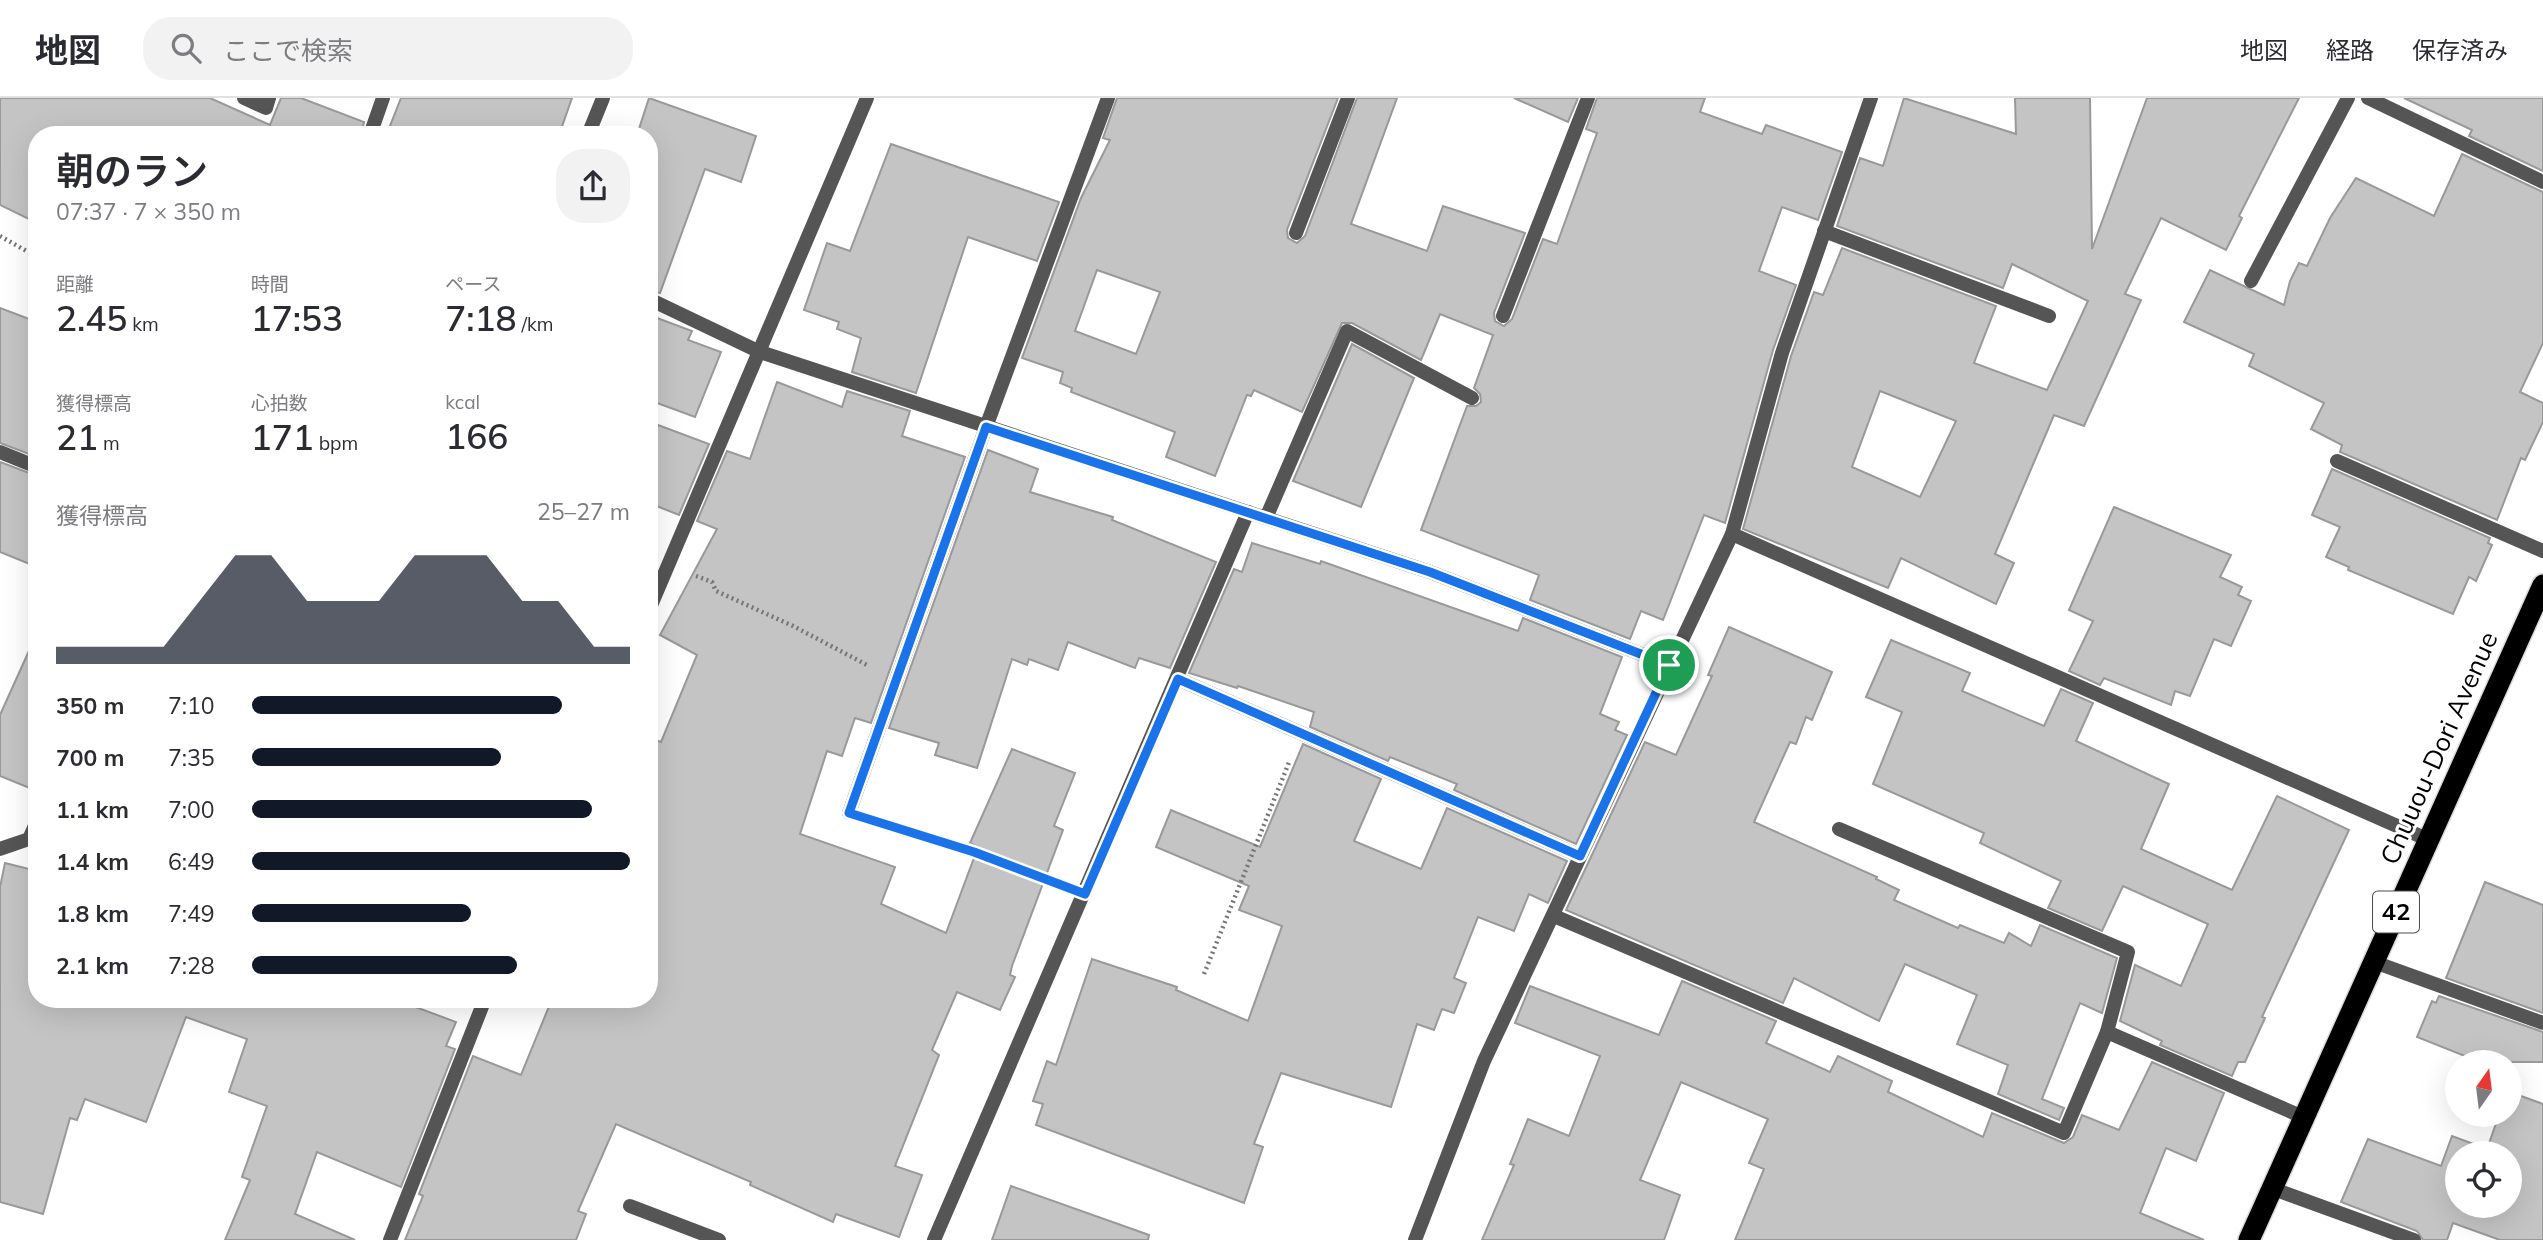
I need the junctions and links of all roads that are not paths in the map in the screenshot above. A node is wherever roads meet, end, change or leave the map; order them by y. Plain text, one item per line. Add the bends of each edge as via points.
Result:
1 (244, 98) edge
2 (269, 98) edge
3 (383, 98) edge
4 (603, 98) edge
5 (867, 98) edge
6 (1108, 98) edge
7 (1348, 98) edge
8 (1588, 98) edge
9 (1871, 98) edge
10 (2348, 98) edge
11 (2368, 98) edge
12 (2385, 102) edge
13 (373, 126) edge
14 (592, 126) edge
15 (2543, 182) edge
16 (1824, 231) junction
17 (1296, 233) dead end
18 (2251, 281) dead end
19 (658, 303) edge
20 (1503, 316) dead end
21 (2049, 316) dead end
22 (760, 352) junction
23 (1472, 398) dead end
24 (986, 427) junction
25 (0, 452) edge
26 (2337, 461) dead end
27 (28, 463) edge
28 (1248, 512) junction
29 (1266, 518) junction
30 (1732, 534) junction
31 (2543, 551) edge
32 (2543, 584) edge
33 (658, 589) edge
34 (1669, 665) junction
35 (1178, 679) junction
36 (849, 813) road end
37 (1839, 829) dead end
38 (28, 839) edge
39 (2428, 840) junction
40 (0, 849) edge
41 (1580, 856) junction
42 (1554, 916) junction
43 (2374, 962) junction
44 (481, 1008) edge
45 (2543, 1023) edge
46 (2107, 1032) junction
47 (2303, 1117) junction
48 (2271, 1188) junction
49 (630, 1206) dead end
50 (390, 1240) edge
51 (719, 1240) edge
52 (934, 1240) edge
53 (1415, 1240) edge
54 (2249, 1240) edge
55 (2414, 1240) edge

1 - 2 street via 266,108
3 - 13 street
4 - 14 street
5 - 22 street
6 - 24 street
7 - 17 street
8 - 20 street
9 - 16 street
10 - 18 street
11 - 12 street
12 - 15 street
16 - 21 street
16 - 30 street via 1782,353
19 - 22 street
22 - 24 street
22 - 33 street
23 - 29 street via 1347,331
24 - 28 street
24 - 36 street
25 - 27 street
26 - 31 street
28 - 29 street
28 - 35 street
29 - 34 street via 1430,572
30 - 34 street
30 - 39 street
32 - 39 highway, Chuuou-Dori Avenue / 42
34 - 41 street
35 - 41 street
35 - 52 street
37 - 46 street via 2129,952
38 - 40 street
39 - 43 highway, Chuuou-Dori Avenue / 42
41 - 42 street
42 - 46 street via 2064,1132
42 - 53 street via 1484,1061
43 - 45 street
43 - 47 highway, Chuuou-Dori Avenue / 42
44 - 50 street
46 - 47 street
47 - 48 highway, Chuuou-Dori Avenue / 42
48 - 54 highway, Chuuou-Dori Avenue / 42
48 - 55 street
49 - 51 street

